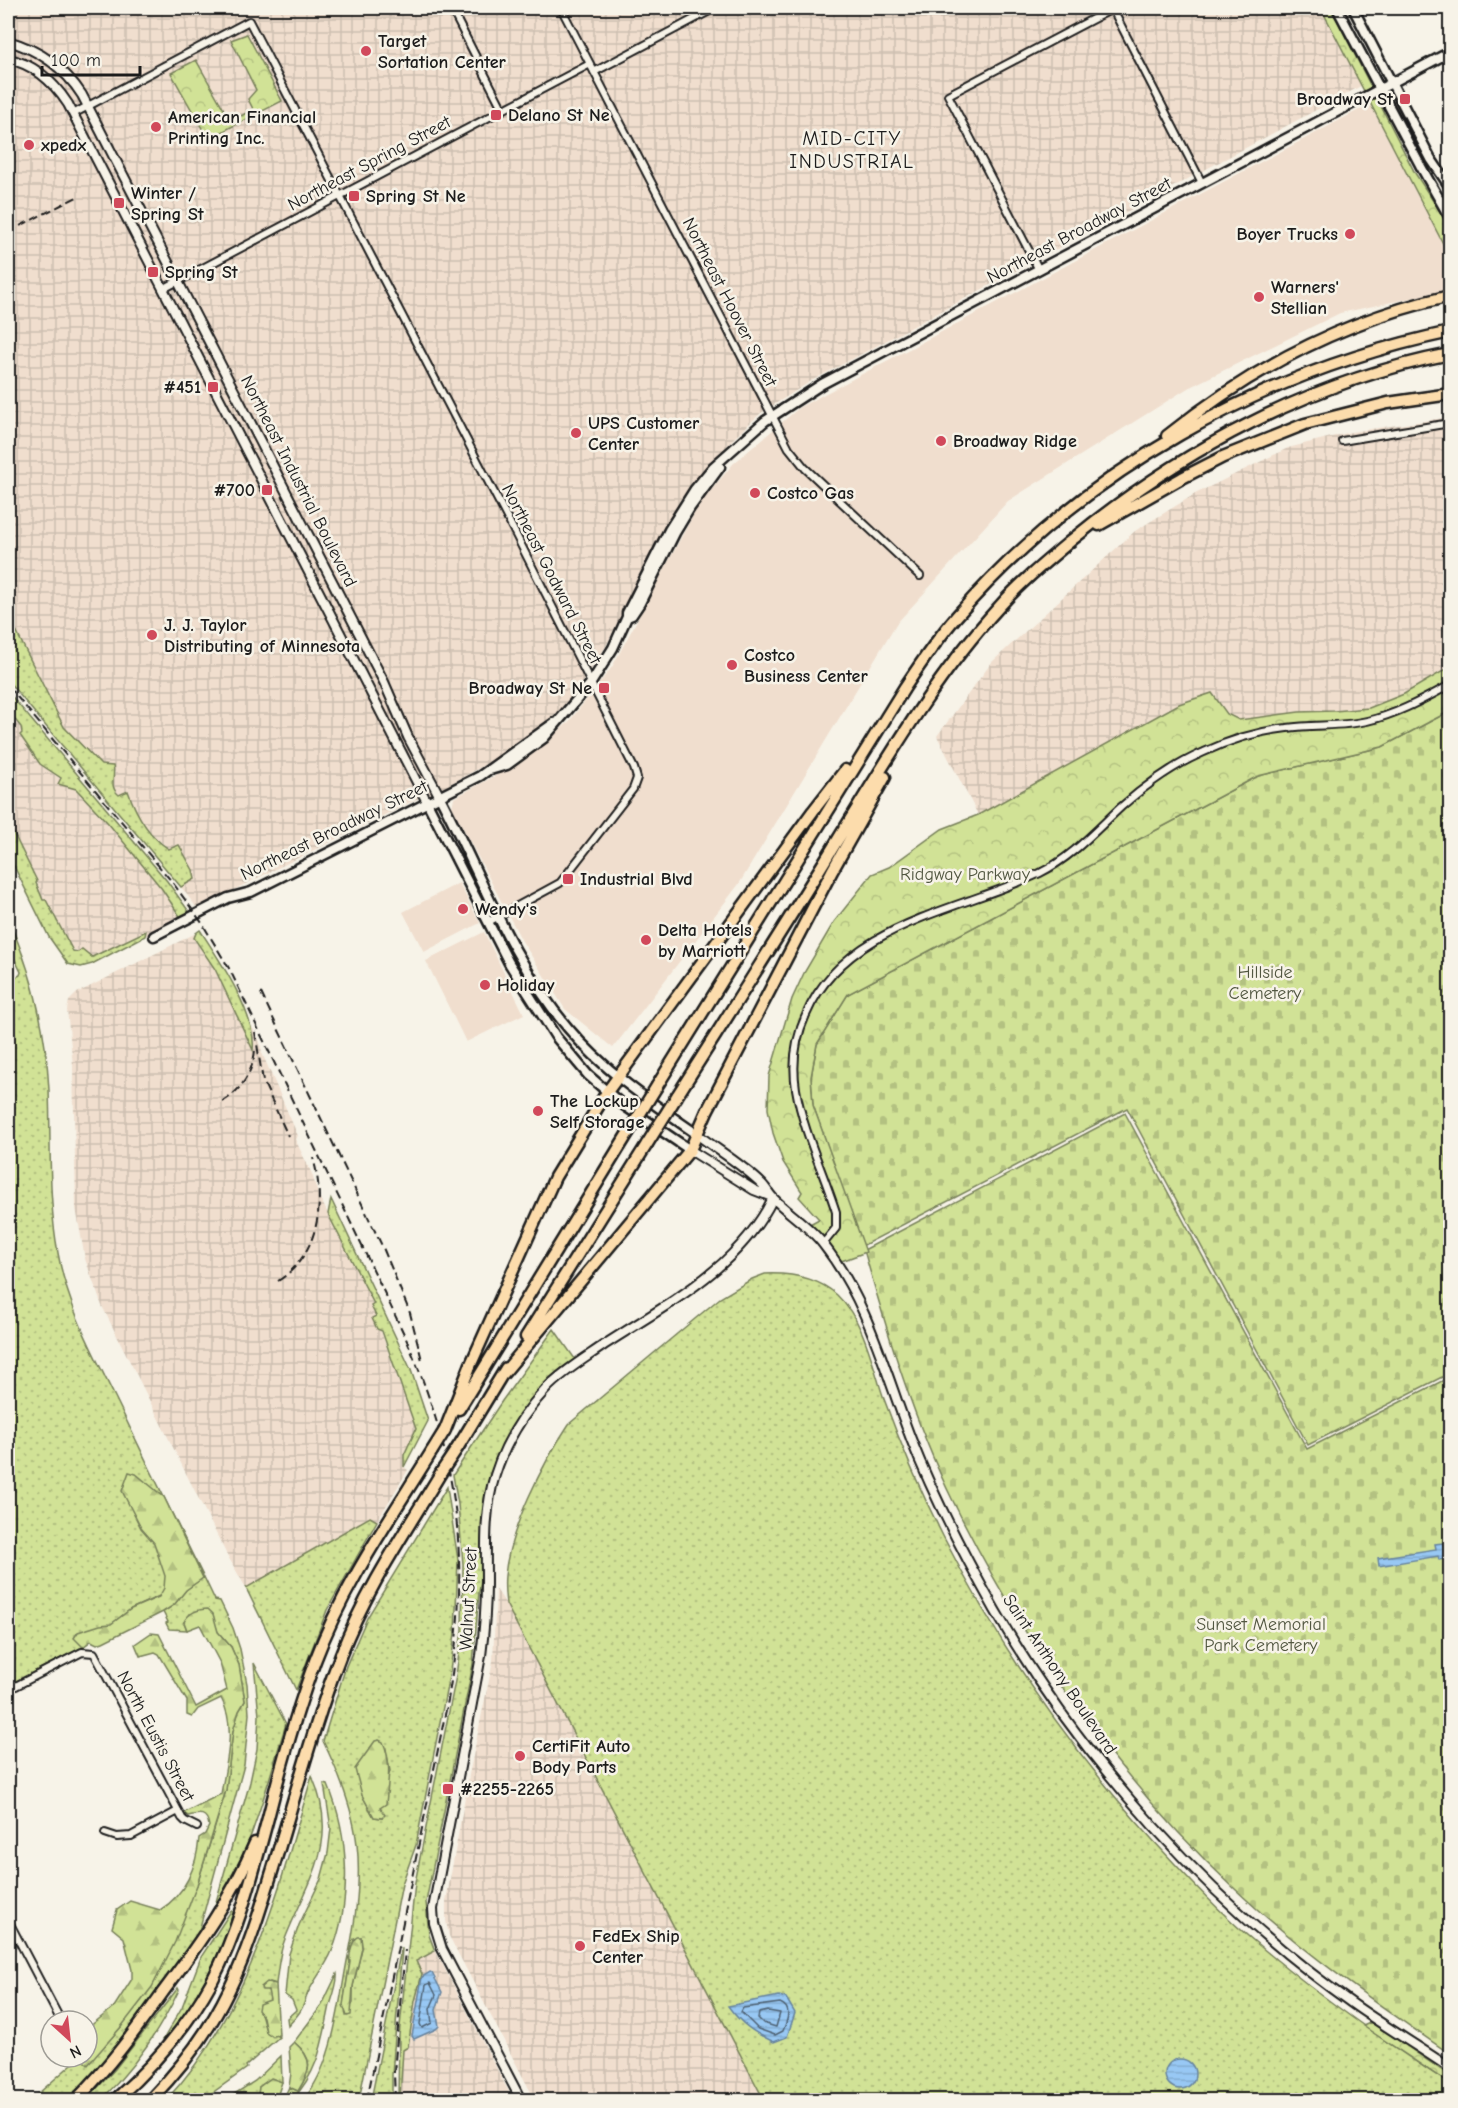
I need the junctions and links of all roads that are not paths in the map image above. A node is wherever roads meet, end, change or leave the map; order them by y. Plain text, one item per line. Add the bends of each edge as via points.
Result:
1 (451, 8) edge
2 (561, 8) edge
3 (715, 8) edge
4 (1112, 8) edge
5 (1337, 8) edge
6 (1353, 8) edge
7 (8, 41) edge
8 (1450, 52) edge
9 (8, 59) edge
10 (590, 64) junction
11 (594, 72) junction
12 (1392, 82) junction
13 (1380, 88) junction
14 (88, 107) junction
15 (503, 110) junction
16 (73, 114) junction
17 (1202, 183) junction
18 (1450, 187) edge
19 (340, 196) junction
20 (1450, 218) edge
21 (1039, 270) junction
22 (177, 282) junction
23 (163, 289) junction
24 (1450, 296) edge
25 (1450, 332) edge
26 (1450, 354) edge
27 (1450, 394) edge
28 (772, 416) junction
29 (1450, 423) edge
30 (1342, 441) dead end
31 (1144, 456) junction
32 (1063, 548) junction
33 (920, 576) dead end
34 (946, 670) junction
35 (591, 683) junction
36 (1450, 685) edge
37 (876, 733) junction
38 (440, 797) junction
39 (427, 802) junction
40 (497, 916) junction
41 (488, 922) junction
42 (157, 934) dead end
43 (618, 1076) junction
44 (607, 1092) junction
45 (698, 1136) junction
46 (690, 1150) junction
47 (773, 1198) junction
48 (823, 1244) junction
49 (502, 1374) junction
50 (445, 1430) junction
51 (8, 1690) edge
52 (271, 1804) junction
53 (178, 1811) junction
54 (197, 1827) dead end
55 (105, 1833) dead end
56 (8, 1920) edge
57 (55, 2009) edge
58 (1447, 2065) edge
59 (76, 2100) edge
60 (115, 2100) edge
61 (150, 2100) edge
62 (521, 2100) edge

1 - 15 street
2 - 10 street, Northeast Hoover Street
3 - 11 street
4 - 17 street
4 - 21 street via 948,95
5 - 13 main road
6 - 12 main road
7 - 14 street, Northeast Industrial Boulevard via 40,53 59,67
8 - 12 main road, Northeast Broadway Street
9 - 16 street, Northeast Industrial Boulevard via 48,79
10 - 11 street, Northeast Hoover Street
10 - 15 street, Northeast Spring Street
11 - 28 street, Northeast Hoover Street
12 - 13 main road, Northeast Broadway Street
12 - 18 main road via 1431,159
13 - 17 main road, Northeast Broadway Street
13 - 20 main road
14 - 16 street
14 - 19 street, Northeast Godward Street via 249,21
14 - 22 street, Northeast Industrial Boulevard
15 - 19 street, Northeast Spring Street
16 - 23 street, Northeast Industrial Boulevard
17 - 21 main road, Northeast Broadway Street
19 - 22 street, Northeast Spring Street
19 - 35 street, Northeast Godward Street
21 - 28 main road, Northeast Broadway Street via 822,384
22 - 23 street, Northeast Spring Street
22 - 38 street, Northeast Industrial Boulevard
23 - 39 street, Northeast Industrial Boulevard
24 - 31 highway via 1365,320 1302,347 1200,410
25 - 31 highway via 1302,375 1239,403
26 - 32 highway via 1401,365 1314,394 1231,432 1141,486
27 - 32 highway via 1388,403 1305,424 1182,478
28 - 33 street, Northeast Hoover Street via 805,468
28 - 35 main road, Northeast Broadway Street via 714,467 676,518 634,597 609,656
29 - 30 street
31 - 37 highway via 1064,513 982,589 929,651
32 - 34 highway via 1001,604
34 - 45 highway via 832,871
34 - 49 highway, bridge
35 - 38 main road, Northeast Broadway Street via 560,719 490,770
35 - 40 street, Northeast Godward Street via 634,768 636,783 560,883
36 - 48 street via 1411,706 1368,721 1286,728 1202,752 1155,780 1079,848 1050,867 907,924 864,947 839,966 812,1000 795,1046 794,1070 801,1113 837,1221 833,1234
37 - 43 highway via 813,811
37 - 50 highway, bridge
38 - 39 main road, Northeast Broadway Street
38 - 40 main road, Northeast Industrial Boulevard
39 - 41 main road, Northeast Industrial Boulevard
39 - 42 main road, Northeast Broadway Street via 251,892 228,898
40 - 41 street, Northeast Godward Street
40 - 43 main road, Northeast Industrial Boulevard via 556,1012 590,1052
41 - 44 main road, Northeast Industrial Boulevard via 556,1037
43 - 44 highway
43 - 45 main road, Saint Anthony Boulevard
44 - 46 main road, Saint Anthony Boulevard
44 - 50 highway via 555,1177
45 - 46 highway
45 - 47 street, Saint Anthony Boulevard via 761,1183
46 - 47 street, Saint Anthony Boulevard
46 - 49 highway
47 - 48 street, Saint Anthony Boulevard
47 - 62 street, Walnut Street via 762,1220 737,1250 706,1278 578,1362 547,1388 505,1447 492,1488 486,1526 481,1656 433,1909 442,1949
48 - 58 street, Saint Anthony Boulevard via 867,1317 921,1465 970,1566 1018,1648 1095,1757 1170,1843 1253,1924 1352,2003
49 - 61 highway, bridge via 352,1627 318,1719 250,1940 228,1992 197,2043
50 - 52 highway, bridge via 338,1608 308,1679
51 - 53 street, North Eustis Street via 82,1652 94,1653
52 - 59 highway via 227,1901 115,2058
52 - 60 highway via 254,1872 212,1981 168,2046
53 - 54 street, North Eustis Street via 185,1821
53 - 55 street via 131,1836
56 - 57 street

